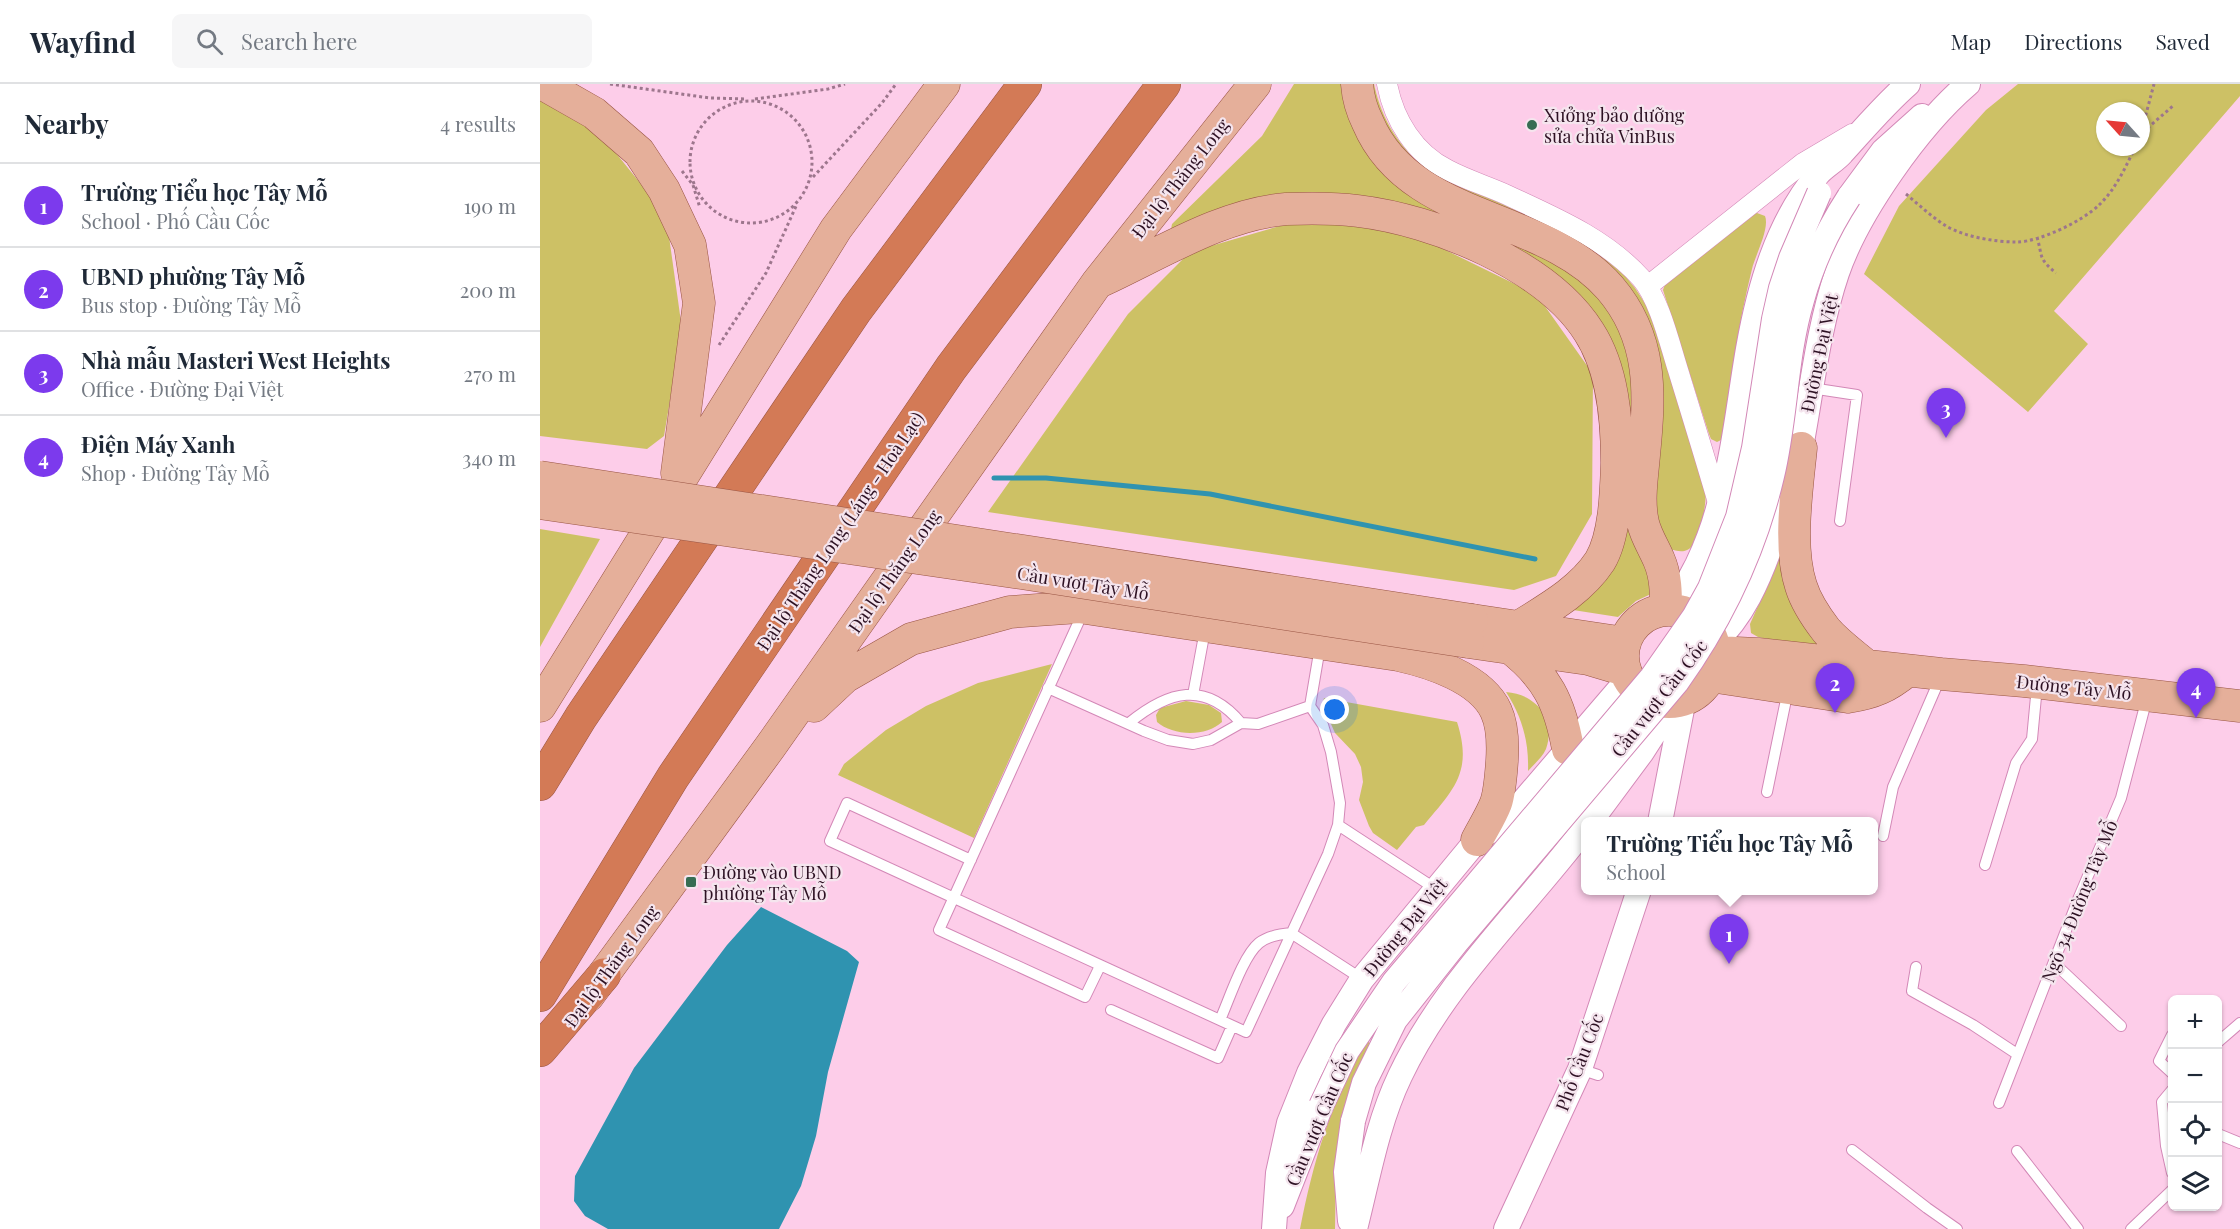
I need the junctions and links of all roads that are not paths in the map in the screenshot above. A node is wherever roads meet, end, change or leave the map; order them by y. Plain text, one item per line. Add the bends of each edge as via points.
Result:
1 (543, 84) edge
2 (944, 84) edge
3 (1025, 84) edge
4 (1164, 84) edge
5 (1255, 84) edge
6 (1357, 84) edge
7 (1387, 84) edge
8 (1908, 84) edge
9 (1967, 85) edge
10 (1863, 128) junction
11 (1841, 154) junction
12 (1097, 283) junction
13 (1648, 286) junction
14 (1810, 388) junction
15 (1801, 448) junction
16 (540, 477) edge
17 (676, 485) junction
18 (540, 503) edge
19 (1719, 506) junction
20 (1840, 521) dead end
21 (1084, 608) junction
22 (1671, 610) junction
23 (1205, 626) junction
24 (1470, 631) junction
25 (1514, 637) junction
26 (1321, 644) junction
27 (1713, 657) junction
28 (1626, 664) junction
29 (1868, 667) junction
30 (1907, 671) junction
31 (1941, 674) junction
32 (2038, 683) junction
33 (1048, 688) junction
34 (1788, 689) junction
35 (1193, 695) junction
36 (2148, 696) junction
37 (1679, 700) junction
38 (540, 706) edge
39 (1310, 706) junction
40 (2240, 706) edge
41 (1129, 723) junction
42 (1241, 723) junction
43 (770, 747) junction
44 (1568, 749) junction
45 (540, 784) edge
46 (1767, 792) dead end
47 (1594, 817) edge
48 (1661, 817) edge
49 (1338, 825) junction
50 (1581, 833) edge
51 (1883, 836) dead end
52 (1477, 840) junction
53 (970, 860) junction
54 (1985, 865) dead end
55 (1436, 889) junction
56 (1638, 895) edge
57 (953, 898) junction
58 (1291, 933) junction
59 (2054, 963) junction
60 (1100, 966) junction
61 (1916, 967) dead end
62 (604, 975) junction
63 (1362, 979) junction
64 (540, 995) edge
65 (1111, 1010) dead end
66 (1220, 1020) junction
67 (2240, 1023) edge
68 (1232, 1026) junction
69 (2121, 1026) dead end
70 (2222, 1038) edge
71 (2168, 1043) edge
72 (540, 1050) edge
73 (2017, 1054) junction
74 (540, 1063) edge
75 (2168, 1069) edge
76 (2168, 1095) edge
77 (1999, 1103) dead end
78 (2222, 1136) edge
79 (2168, 1139) edge
80 (2240, 1143) edge
81 (1852, 1150) dead end
82 (2017, 1151) dead end
83 (2168, 1194) edge
84 (1274, 1225) edge
85 (1353, 1229) edge
86 (1506, 1229) edge
87 (1957, 1229) edge
88 (2078, 1229) edge
89 (2131, 1229) edge

1 - 17 main road via 594,113 639,152 664,189 690,245 699,303
2 - 17 main road via 836,229
3 - 45 highway via 856,310
4 - 64 highway, Đại lộ Thăng Long (Láng - Hoà Lạc) via 951,368 672,777
5 - 12 main road, Đại lộ Thăng Long
6 - 22 main road via 1363,113 1390,160 1416,182 1445,198 1566,252 1610,288 1628,316 1641,344 1648,378 1640,492 1643,524 1664,578
7 - 13 street via 1398,121 1432,160 1446,170 1581,231 1610,249
8 - 10 street
9 - 14 street, Đường Đại Việt via 1911,147 1850,241 1823,323
9 - 85 street, Cầu vượt Cầu Cốc, bridge via 1912,123 1883,151 1831,225 1801,301 1773,475 1753,544 1704,643 1677,682 1395,1020 1364,1083 1353,1121 1347,1172
10 - 11 street
10 - 13 street via 1803,164
11 - 19 street via 1804,193 1768,264 1748,347 1734,441
11 - 84 street, Cầu vượt Cầu Cốc, bridge via 1819,193 1781,288 1738,517 1700,608 1652,676 1394,982 1347,1051
12 - 25 main road via 1183,241 1253,215 1318,208 1359,211 1417,224 1494,255 1541,281 1574,310 1603,359 1615,417 1616,487 1601,560 1587,578
12 - 43 main road, Đại lộ Thăng Long
13 - 19 street via 1662,318
14 - 15 street, Đường Đại Việt
14 - 20 lane via 1857,395
15 - 27 street, Đường Đại Việt via 1763,568
15 - 29 main road via 1795,506 1796,563 1801,586 1828,632
16 - 24 main road, Cầu vượt Tây Mỗ, bridge
17 - 38 main road
18 - 24 main road, Cầu vượt Tây Mỗ, bridge via 1009,571
19 - 22 street via 1706,545
21 - 23 main road
21 - 33 lane
21 - 43 main road via 1010,612 911,639 845,677
22 - 27 main road via 1703,625
22 - 28 main road via 1652,613 1631,630
23 - 26 main road
23 - 35 lane
24 - 25 main road, Cầu vượt Tây Mỗ
25 - 28 main road, Cầu vượt Tây Mỗ
25 - 44 main road via 1560,711
26 - 39 lane
26 - 52 main road via 1430,662 1486,697 1496,711 1501,729 1501,769 1497,802
27 - 29 main road, Đường Tây Mỗ via 1758,654
27 - 34 main road
27 - 37 main road via 1704,686
28 - 37 main road via 1637,689 1648,697
28 - 44 street, Đường Đại Việt
29 - 30 main road, Đường Tây Mỗ
30 - 31 main road, Đường Tây Mỗ
30 - 34 main road via 1888,686 1858,696
31 - 32 main road, Đường Tây Mỗ
31 - 51 lane via 1893,787
32 - 36 main road, Đường Tây Mỗ
32 - 54 lane via 2032,739 2016,763
33 - 41 lane
33 - 53 lane
34 - 46 lane
35 - 41 lane via 1162,700
35 - 42 lane via 1230,709
36 - 40 main road, Đường Tây Mỗ
36 - 59 lane, Ngõ 34 Đường Tây Mỗ via 2121,798
37 - 47 street
37 - 48 street
39 - 42 lane via 1258,724
39 - 49 lane via 1323,725 1330,752 1340,803
41 - 42 lane via 1168,740 1193,744 1211,740
43 - 62 main road, Đại lộ Thăng Long
44 - 52 street, Đường Đại Việt via 1508,819
49 - 55 lane
49 - 58 lane
50 - 85 street via 1459,980 1426,1028 1399,1077 1381,1125
52 - 55 street, Đường Đại Việt
53 - 57 lane
53 - 57 lane via 847,803 830,841
55 - 63 street, Đường Đại Việt
56 - 86 street, Phố Cầu Cốc via 1589,1072
57 - 60 lane
57 - 60 lane via 939,930 1085,997
58 - 63 lane
58 - 66 lane via 1260,942 1249,954
58 - 68 lane via 1246,1032
59 - 69 lane
59 - 73 lane, Ngõ 34 Đường Tây Mỗ
60 - 66 lane
61 - 73 lane via 1912,991
62 - 72 highway
62 - 74 main road, Đại lộ Thăng Long
63 - 84 street, Đường Đại Việt via 1314,1063 1289,1123 1278,1173
65 - 68 lane via 1218,1058
66 - 68 lane
67 - 70 lane
71 - 75 lane via 2159,1061
73 - 77 lane, Ngõ 34 Đường Tây Mỗ
76 - 79 lane via 2162,1102
78 - 80 lane
81 - 87 lane
82 - 88 lane
83 - 89 lane

